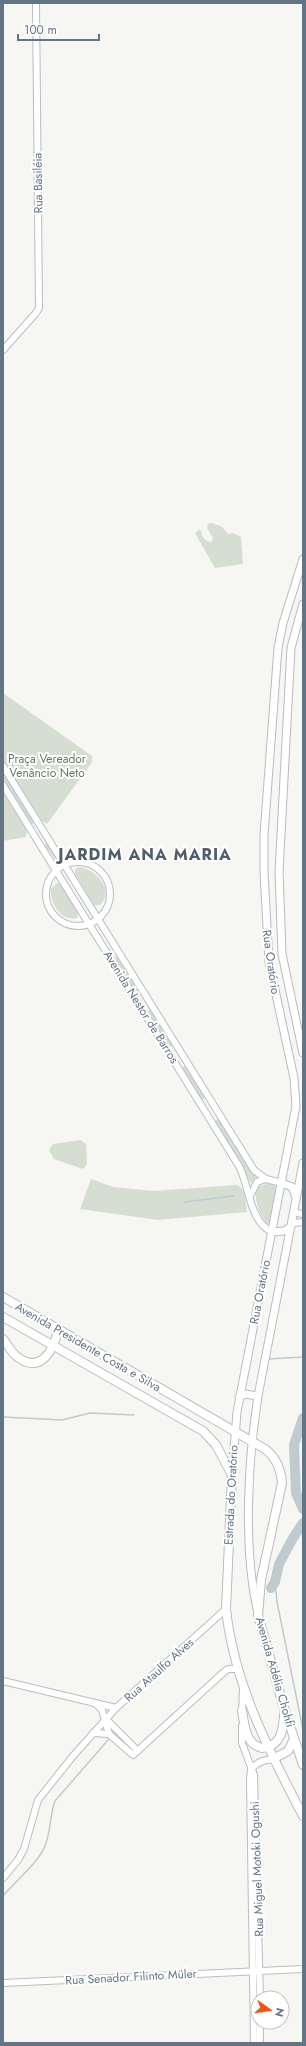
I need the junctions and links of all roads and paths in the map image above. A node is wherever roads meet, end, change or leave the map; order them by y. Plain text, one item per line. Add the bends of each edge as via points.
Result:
1 (36, 3) edge
2 (3, 350) edge
3 (303, 559) edge
4 (303, 604) edge
5 (3, 766) edge
6 (3, 785) edge
7 (64, 864) junction
8 (56, 870) junction
9 (98, 919) junction
10 (90, 924) junction
11 (303, 1053) edge
12 (303, 1163) edge
13 (266, 1179) junction
14 (282, 1182) junction
15 (250, 1196) junction
16 (296, 1197) junction
17 (293, 1212) junction
18 (303, 1214) edge
19 (303, 1222) edge
20 (291, 1226) junction
21 (272, 1232) junction
22 (3, 1298) edge
23 (3, 1317) edge
24 (58, 1330) junction
25 (3, 1339) edge
26 (54, 1346) junction
27 (265, 1359) joint
28 (246, 1363) joint
29 (258, 1396) junction
30 (239, 1398) junction
31 (234, 1432) junction
32 (252, 1442) junction
33 (232, 1475) junction
34 (255, 1602) joint
35 (226, 1610) junction
36 (258, 1615) junction
37 (239, 1669) junction
38 (3, 1681) edge
39 (243, 1683) junction
40 (95, 1703) junction
41 (283, 1705) junction
42 (116, 1708) junction
43 (242, 1711) junction
44 (105, 1720) junction
45 (93, 1733) junction
46 (109, 1734) junction
47 (294, 1739) junction
48 (267, 1748) junction
49 (138, 1751) junction
50 (273, 1759) junction
51 (303, 1764) edge
52 (251, 1769) junction
53 (303, 1816) edge
54 (3, 1878) edge
55 (303, 1969) edge
56 (257, 1971) junction
57 (3, 1983) edge
58 (259, 1990) edge
59 (260, 2030) edge
60 (254, 2043) edge
61 (260, 2043) edge

1 - 2 street, Rua Basiléia via 39,308
3 - 14 main road, Rua Oratório via 278,648 263,845 269,962 296,1087 295,1114
4 - 11 main road, Rua Oratório via 291,648 279,872 282,954
5 - 7 street, Avenida Nestor de Barros
6 - 8 street, Avenida Nestor de Barros
7 - 8 street
7 - 9 street, Avenida Nestor de Barros
7 - 9 street via 85,862 104,875 110,896 105,911
8 - 10 street, Avenida Nestor de Barros
8 - 10 street via 46,889 46,899 51,912 68,925
9 - 10 street
9 - 13 street, Avenida Nestor de Barros via 254,1170
10 - 15 street, Avenida Nestor de Barros via 240,1168
12 - 16 main road, Rua Oratório
13 - 14 street
13 - 15 street via 257,1182
14 - 16 main road via 292,1187
14 - 21 main road, Rua Oratório
15 - 21 street, Avenida Nestor de Barros via 258,1220
16 - 17 main road, Rua Oratório
17 - 18 street
17 - 20 main road, Rua Oratório
19 - 20 street
20 - 21 main road via 284,1231
20 - 27 main road, Rua Oratório
21 - 28 main road, Rua Oratório
22 - 24 highway, Avenida Presidente Costa e Silva
23 - 26 highway, Avenida Presidente Costa e Silva
24 - 26 highway
24 - 31 highway, Avenida Presidente Costa e Silva
25 - 26 highway via 16,1357 28,1362 42,1359
26 - 33 highway, Avenida Presidente Costa e Silva via 210,1437
27 - 29 main road, Estrada do Oratório
28 - 30 main road, Estrada do Oratório
29 - 30 main road via 245,1394
29 - 32 main road, Estrada do Oratório
30 - 31 main road, Estrada do Oratório
31 - 32 highway, Avenida Presidente Costa e Silva
31 - 33 main road, Estrada do Oratório
32 - 34 main road, Estrada do Oratório via 249,1556
32 - 36 highway, Avenida Presidente Costa e Silva via 272,1455 282,1483 261,1580
33 - 35 highway, Estrada do Oratório
34 - 36 main road, Avenida Adélia Chohfi
35 - 37 highway, Estrada do Oratório
35 - 42 street, Rua Ataulfo Alves
36 - 41 highway, Avenida Adélia Chohfi
37 - 39 highway
37 - 49 street via 228,1669 224,1672
38 - 40 street
39 - 43 street, Rua Miguel Motoki Ogushi
39 - 48 highway
40 - 42 street
40 - 44 street via 102,1710
41 - 47 highway, Avenida Adélia Chohfi
41 - 48 highway via 283,1728 280,1738
42 - 44 street, Rua Ataulfo Alves
43 - 48 highway via 249,1740 258,1747
43 - 52 street, Rua Miguel Motoki Ogushi via 242,1743
44 - 45 street, Rua Ataulfo Alves
44 - 46 street
44 - 49 street
45 - 46 street
45 - 54 street, Rua Ataulfo Alves via 38,1800 24,1849
46 - 49 street via 133,1755
47 - 50 highway via 288,1751
47 - 51 highway, Avenida Adélia Chohfi
48 - 50 highway
50 - 52 street via 260,1761
50 - 53 highway
52 - 56 street, Rua Miguel Motoki Ogushi via 254,1775
55 - 56 street, Rua Senador Filinto Müler
56 - 57 street, Rua Senador Filinto Müler
56 - 58 street
56 - 60 street
59 - 61 street

